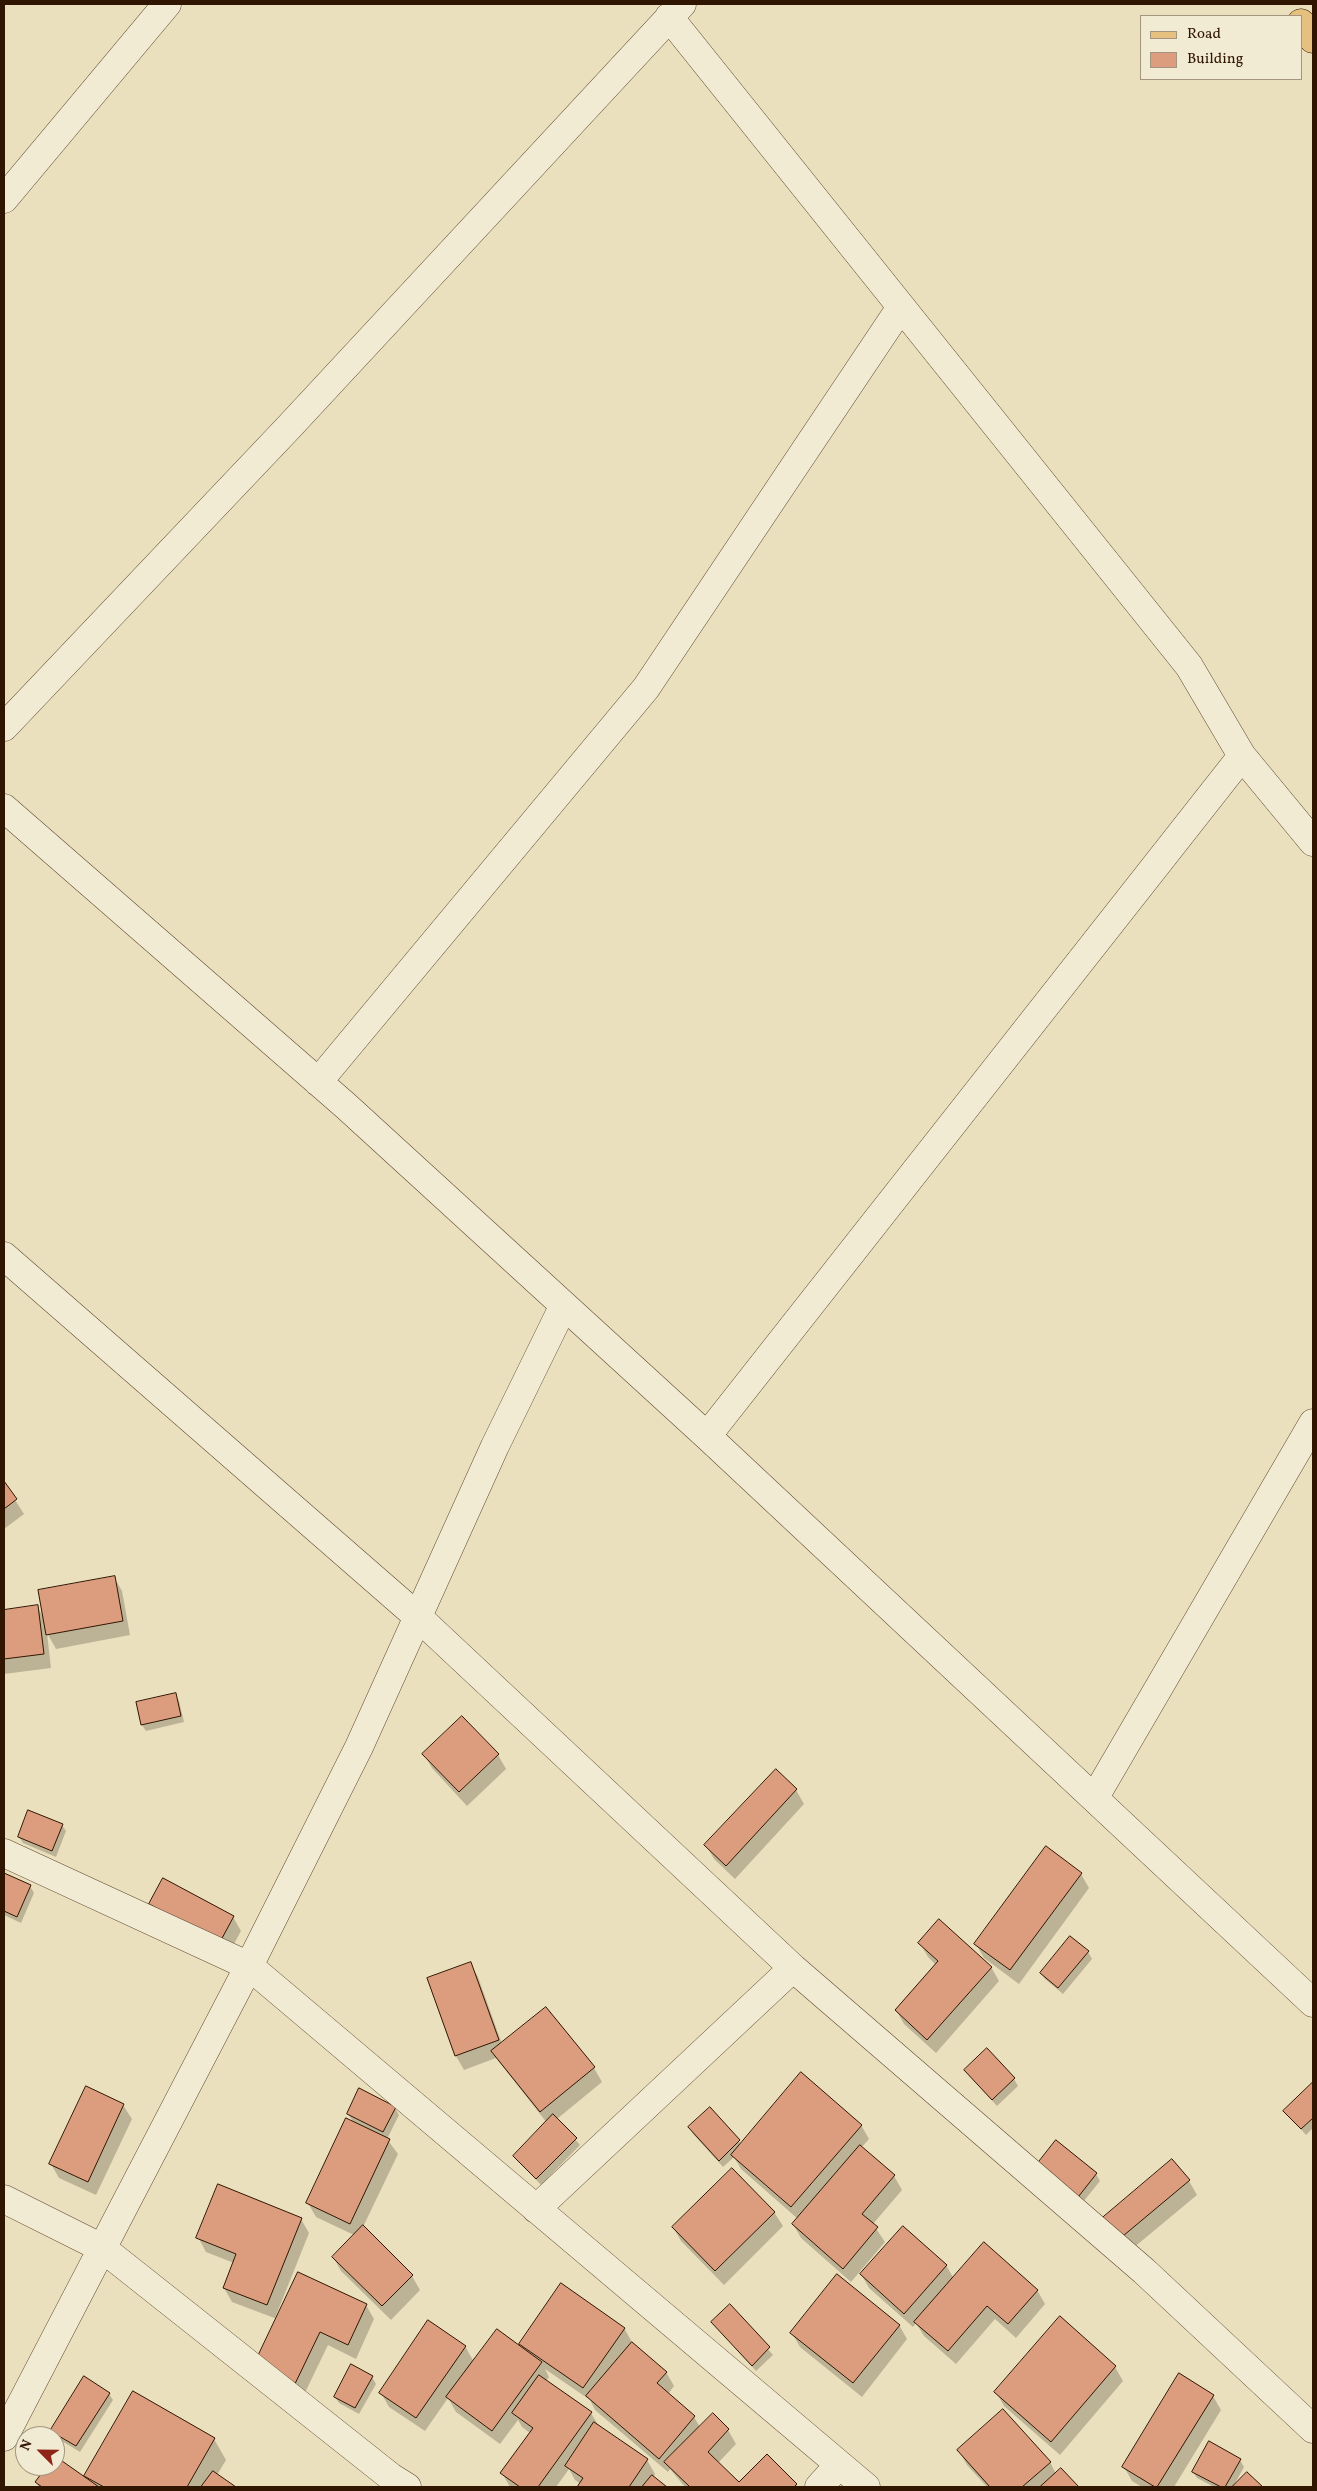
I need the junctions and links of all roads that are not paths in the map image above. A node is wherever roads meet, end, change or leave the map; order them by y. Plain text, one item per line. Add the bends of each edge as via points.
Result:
1 (167, 4) edge
2 (1287, 4) edge
3 (675, 10) edge
4 (1295, 15) edge
5 (1302, 24) edge
6 (1313, 39) edge
7 (4, 199) edge
8 (902, 307) junction
9 (4, 727) edge
10 (1242, 756) junction
11 (4, 808) edge
12 (1313, 842) edge
13 (318, 1082) junction
14 (4, 1256) edge
15 (563, 1307) junction
16 (1313, 1423) edge
17 (706, 1436) junction
18 (418, 1618) junction
19 (1095, 1797) junction
20 (4, 1853) edge
21 (249, 1966) junction
22 (794, 1968) junction
23 (1313, 2003) edge
24 (4, 2200) edge
25 (536, 2209) junction
26 (102, 2248) junction
27 (1313, 2429) edge
28 (4, 2437) edge
29 (839, 2465) junction
30 (407, 2487) edge
31 (819, 2487) edge
32 (866, 2487) edge

1 - 7 street
2 - 4 main road
3 - 8 street
3 - 9 street via 290,427
5 - 6 main road
8 - 10 street via 1190,666
8 - 13 street via 646,688
10 - 12 street
10 - 17 street
11 - 13 street
13 - 15 street
14 - 18 street
15 - 17 street
15 - 18 street
16 - 19 street
17 - 19 street
18 - 21 street via 359,1747
18 - 22 street
19 - 23 street
20 - 21 street
21 - 25 street
21 - 26 street
22 - 25 street
22 - 27 street via 1144,2271
24 - 26 street
25 - 29 street
26 - 28 street
26 - 30 street
29 - 31 street
29 - 32 street

